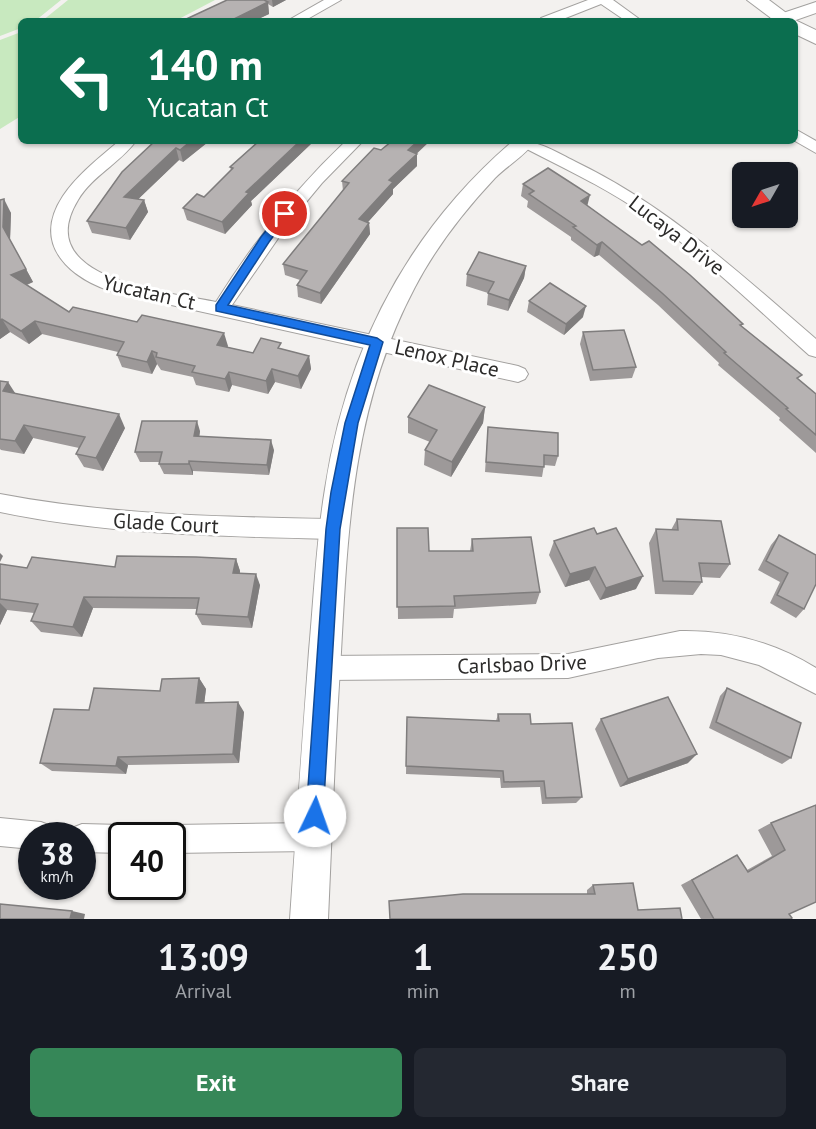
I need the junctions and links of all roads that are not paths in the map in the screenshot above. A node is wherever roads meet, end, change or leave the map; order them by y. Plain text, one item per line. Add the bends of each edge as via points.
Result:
1 (334, 0) edge
2 (602, 0) edge
3 (756, 0) edge
4 (816, 7) edge
5 (300, 18) edge
6 (554, 18) edge
7 (629, 18) edge
8 (781, 18) edge
9 (794, 18) edge
10 (798, 28) edge
11 (816, 38) edge
12 (798, 136) edge
13 (125, 144) edge
14 (352, 144) edge
15 (522, 144) edge
16 (529, 144) edge
17 (816, 148) edge
18 (220, 308) junction
19 (377, 342) junction
20 (816, 350) edge
21 (518, 374) dead end
22 (0, 503) edge
23 (333, 529) junction
24 (323, 668) junction
25 (816, 682) edge
26 (0, 832) edge
27 (18, 834) edge
28 (313, 837) junction
29 (186, 839) edge
30 (309, 919) edge

1 - 5 street
2 - 6 street
2 - 7 street
3 - 8 main road
4 - 9 street
10 - 11 main road
12 - 17 street
13 - 18 street, Yucatan Ct via 84,182 66,206 60,224 65,251 78,268 102,283
14 - 18 street via 271,231
15 - 19 street via 497,164 452,212 422,255
16 - 20 street, Lucaya Drive via 644,206
18 - 19 street, Yucatan Ct
19 - 21 street, Lenox Place
19 - 23 street via 351,423
22 - 23 street, Glade Court via 65,516 127,522
23 - 24 street
24 - 25 street, Carlsbao Drive via 568,666 596,663 656,646 707,641 762,652
24 - 28 street
26 - 27 street
28 - 29 street
28 - 30 street

